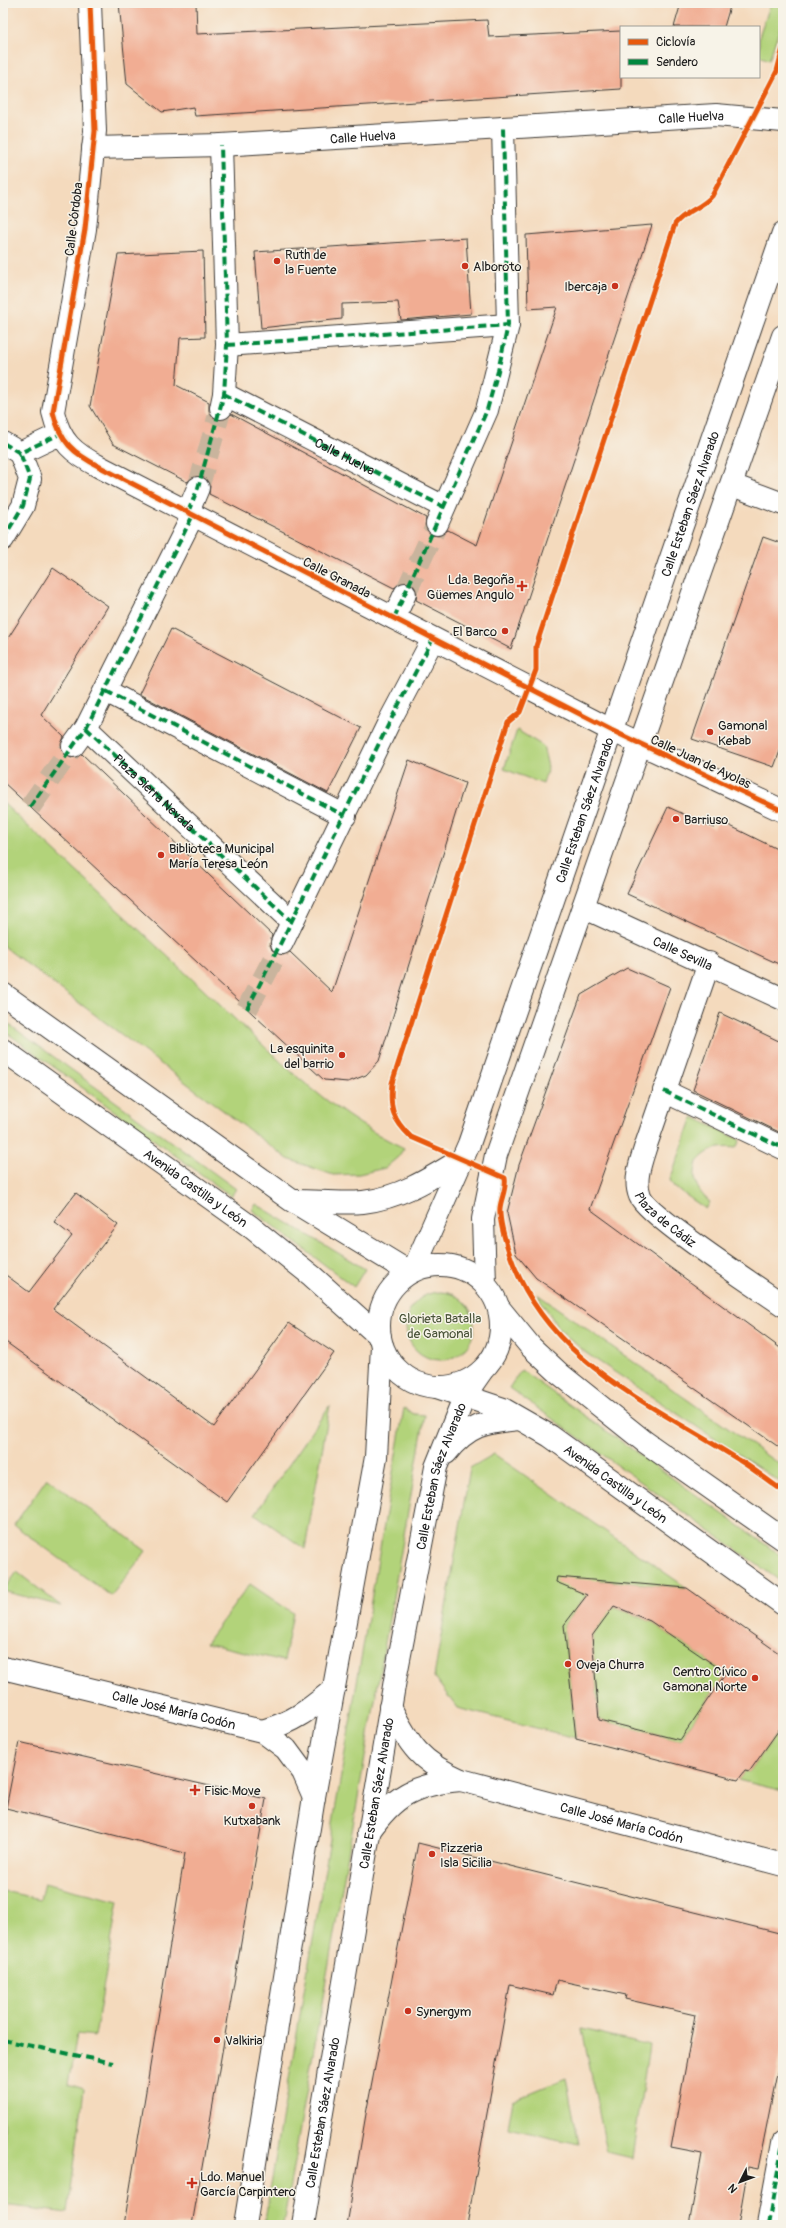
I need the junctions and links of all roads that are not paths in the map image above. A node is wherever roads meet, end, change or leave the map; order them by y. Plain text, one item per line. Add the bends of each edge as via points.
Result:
1 (90, 3) edge
2 (783, 121) edge
3 (504, 128) junction
4 (221, 145) junction
5 (93, 148) junction
6 (783, 232) edge
7 (508, 325) junction
8 (783, 336) edge
9 (227, 345) junction
10 (60, 434) junction
11 (12, 448) edge
12 (732, 485) junction
13 (198, 488) tunnel mouth
14 (783, 504) edge
15 (191, 513) junction
16 (3, 539) edge
17 (405, 594) tunnel mouth
18 (394, 618) junction
19 (433, 638) junction
20 (106, 691) junction
21 (86, 728) junction
22 (611, 730) junction
23 (640, 744) junction
24 (73, 746) tunnel mouth
25 (783, 811) edge
26 (345, 816) junction
27 (583, 907) junction
28 (292, 922) junction
29 (282, 943) tunnel mouth
30 (709, 963) junction
31 (3, 994) edge
32 (783, 999) edge
33 (3, 1050) edge
34 (664, 1091) junction
35 (783, 1148) edge
36 (462, 1159) junction
37 (291, 1200) junction
38 (411, 1272) junction
39 (485, 1284) junction
40 (783, 1306) edge
41 (499, 1308) junction
42 (381, 1341) junction
43 (481, 1372) junction
44 (437, 1387) junction
45 (465, 1395) junction
46 (519, 1419) junction
47 (436, 1467) junction
48 (783, 1539) edge
49 (783, 1604) edge
50 (3, 1668) edge
51 (334, 1689) junction
52 (390, 1707) junction
53 (262, 1731) junction
54 (461, 1780) junction
55 (314, 1797) junction
56 (368, 1833) junction
57 (783, 1865) edge
58 (783, 2144) edge
59 (245, 2225) edge
60 (303, 2225) edge
61 (768, 2225) edge

1 - 5 street, Calle Córdoba via 95,132
2 - 3 street, Calle Huelva via 716,115
3 - 4 street, Calle Huelva
3 - 7 street, Calle Huelva
4 - 5 street, Calle Huelva
4 - 9 street, Calle Huelva
5 - 10 street, Calle Córdoba via 85,229 53,412
6 - 22 street, Calle Esteban Sáez Alvarado
7 - 9 street
7 - 9 street, Calle Huelva via 487,410 440,516 222,401
8 - 12 street
10 - 11 street
10 - 15 street, Calle Granada via 82,457
11 - 16 street via 30,479 23,506
12 - 14 street
12 - 23 street
13 - 15 street
15 - 18 street, Calle Granada
15 - 20 street
17 - 18 street
18 - 19 street, Calle Granada
19 - 22 street, Calle Granada
19 - 26 street via 389,722
20 - 21 street
20 - 26 street
21 - 24 street
21 - 28 street, Plaza Sierra Nevada
22 - 23 street, Calle Juan de Ayolas
22 - 36 street, Calle Esteban Sáez Alvarado
23 - 25 street, Calle Juan de Ayolas
23 - 27 street
26 - 28 street
27 - 30 street, Calle Sevilla
27 - 39 street via 496,1155 483,1219
28 - 29 street
30 - 32 street, Calle Sevilla
30 - 34 street, Plaza de Cádiz
31 - 37 street
33 - 42 street, Avenida Castilla y León via 251,1228 312,1276
34 - 35 street
34 - 40 street, Plaza de Cádiz via 640,1166 640,1198 663,1220
36 - 37 street via 412,1188 386,1197 363,1202
36 - 38 street, Calle Esteban Sáez Alvarado
37 - 38 street
38 - 39 street via 433,1265 456,1266
38 - 42 street via 399,1280 384,1299 379,1322
39 - 41 street via 494,1295
41 - 43 street via 502,1329 499,1343 494,1355
41 - 48 street via 531,1347 560,1374 645,1442
42 - 44 street via 391,1363 404,1375 415,1382
42 - 51 street via 376,1457
43 - 44 street via 461,1384
43 - 45 street, Calle Esteban Sáez Alvarado
44 - 45 street, Avenida Castilla y León
45 - 46 street, Avenida Castilla y León via 503,1409
45 - 47 street, Calle Esteban Sáez Alvarado
46 - 47 street via 493,1421 471,1429 453,1445
46 - 49 street, Avenida Castilla y León via 550,1436
47 - 52 street, Calle Esteban Sáez Alvarado
50 - 53 street, Calle José María Codón
51 - 53 street via 307,1712 284,1725
51 - 55 street
52 - 54 street, Calle José María Codón via 412,1747 426,1761
52 - 56 street, Calle Esteban Sáez Alvarado
53 - 55 street, Calle José María Codón via 286,1748 303,1772
54 - 56 street, Calle José María Codón via 417,1787 382,1813
54 - 57 street, Calle José María Codón
55 - 59 street
56 - 60 street, Calle Esteban Sáez Alvarado
58 - 61 street

